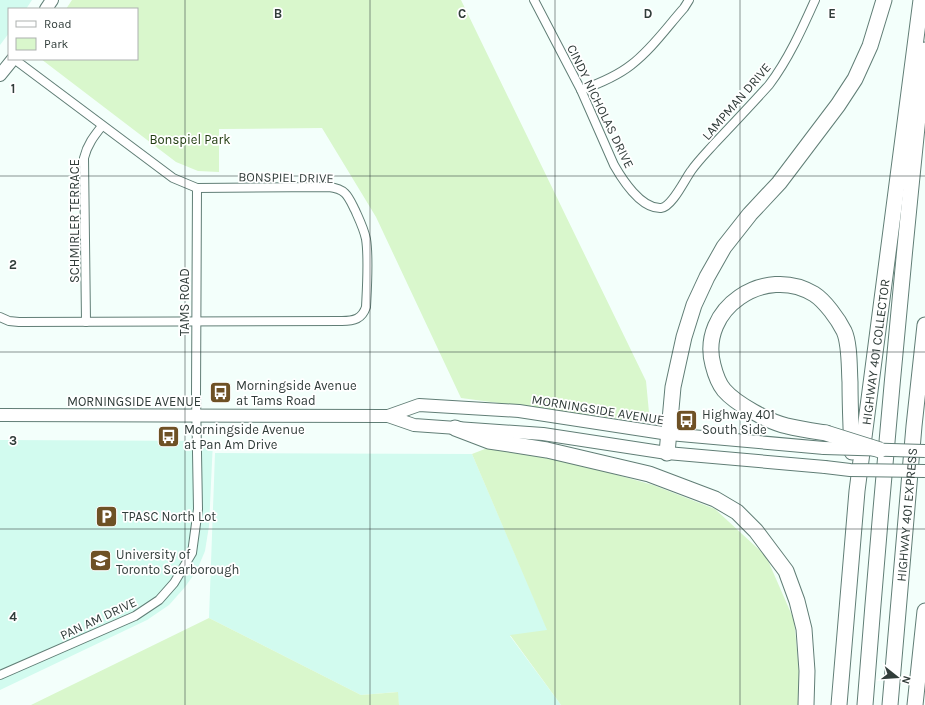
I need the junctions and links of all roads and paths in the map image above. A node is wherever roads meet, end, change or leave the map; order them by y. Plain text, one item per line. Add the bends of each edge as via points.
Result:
1 (534, 0) edge
2 (689, 0) edge
3 (815, 0) edge
4 (884, 0) edge
5 (920, 0) edge
6 (925, 50) edge
7 (12, 60) edge
8 (14, 60) edge
9 (0, 75) edge
10 (581, 90) junction
11 (102, 126) junction
12 (197, 188) junction
13 (661, 208) joint
14 (0, 317) edge
15 (196, 321) junction
16 (86, 322) junction
17 (925, 325) edge
18 (0, 415) edge
19 (196, 415) junction
20 (388, 416) junction
21 (455, 428) junction
22 (669, 434) junction
23 (880, 450) junction
24 (925, 451) edge
25 (667, 453) junction
26 (925, 471) edge
27 (856, 492) junction
28 (925, 611) edge
29 (0, 675) edge
30 (806, 705) edge
31 (839, 705) edge
32 (865, 705) edge
33 (890, 705) edge
34 (915, 705) edge

1 - 10 street, CINDY NICHOLAS DRIVE
2 - 10 street via 646,52 630,66
3 - 13 street, LAMPMAN DRIVE via 777,74 692,169 665,207
4 - 22 highway via 870,46 855,79 778,183 724,247 707,277 694,305 684,337 673,387
5 - 27 highway, HIGHWAY 401 COLLECTOR
6 - 32 highway via 880,509
7 - 9 main road
8 - 11 street, BONSPIEL DRIVE
10 - 13 street, CINDY NICHOLAS DRIVE via 620,175 631,191 652,206
11 - 12 street, BONSPIEL DRIVE via 173,178
11 - 16 street, SCHMIRLER TERRACE via 86,149 84,158
12 - 15 street, TAMS ROAD
12 - 15 street, BONSPIEL DRIVE via 338,188 350,198 366,238 367,300 365,312 353,321
14 - 16 street, BONSPIEL DRIVE via 19,322
15 - 16 street, BONSPIEL DRIVE
15 - 19 street, TAMS ROAD
17 - 33 highway, HIGHWAY 401 EXPRESS
18 - 19 main road, MORNINGSIDE AVENUE
19 - 20 main road, MORNINGSIDE AVENUE
19 - 29 street, PAN AM DRIVE via 197,517 192,553 174,583 159,600 135,616
20 - 21 main road, MORNINGSIDE AVENUE via 414,424
20 - 22 main road, MORNINGSIDE AVENUE via 419,405 515,410
21 - 25 main road, MORNINGSIDE AVENUE via 543,434
21 - 30 highway via 490,441 547,450 649,474 715,499 737,512 756,531 786,571 797,601 804,629
22 - 23 main road, MORNINGSIDE AVENUE, bridge via 824,448
22 - 25 highway
23 - 24 main road, MORNINGSIDE AVENUE, bridge
23 - 27 highway, bridge via 826,433 786,426 738,402 724,390 715,374 710,355 712,336 720,316 736,299 749,291 775,284 792,285 814,294 833,312 844,333 849,360 852,474
25 - 26 main road, MORNINGSIDE AVENUE, bridge via 850,470
27 - 31 highway, HIGHWAY 401 COLLECTOR
28 - 34 highway

